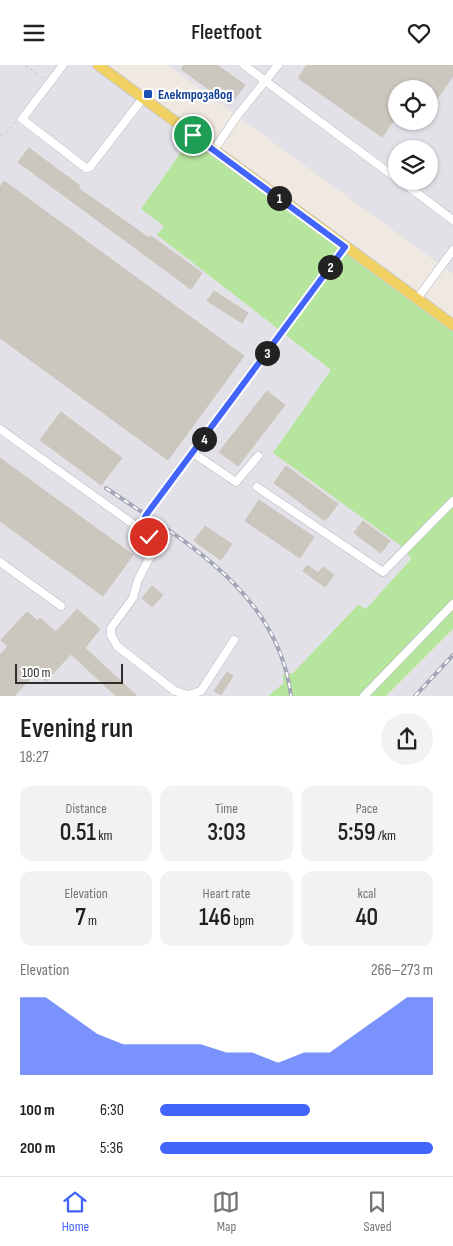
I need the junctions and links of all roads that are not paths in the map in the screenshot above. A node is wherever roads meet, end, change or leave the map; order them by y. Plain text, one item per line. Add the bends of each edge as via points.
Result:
1 (63, 65) edge
2 (98, 65) edge
3 (244, 65) edge
4 (278, 65) edge
5 (266, 81) junction
6 (143, 98) junction
7 (214, 150) junction
8 (388, 172) edge
9 (413, 190) edge
10 (453, 220) edge
11 (345, 247) junction
12 (453, 250) edge
13 (417, 299) junction
14 (453, 325) edge
15 (0, 429) edge
16 (193, 453) junction
17 (258, 456) dead end
18 (258, 487) dead end
19 (453, 501) edge
20 (140, 529) junction
21 (0, 562) edge
22 (453, 604) edge
23 (61, 606) dead end
24 (234, 640) dead end
25 (364, 696) edge

1 - 6 lane via 22,119 88,169
2 - 6 main road
3 - 5 lane
4 - 5 lane
5 - 7 lane
5 - 8 lane
6 - 7 main road
7 - 11 main road
9 - 10 lane
11 - 13 main road
11 - 16 lane
12 - 13 lane
13 - 14 main road
15 - 20 lane
16 - 17 lane via 236,482
16 - 20 lane via 146,515
18 - 19 lane via 383,572
20 - 24 lane via 153,541 153,551 138,579 133,598 111,628 111,635 118,646 175,691 188,695 201,691
21 - 23 lane
22 - 25 lane

